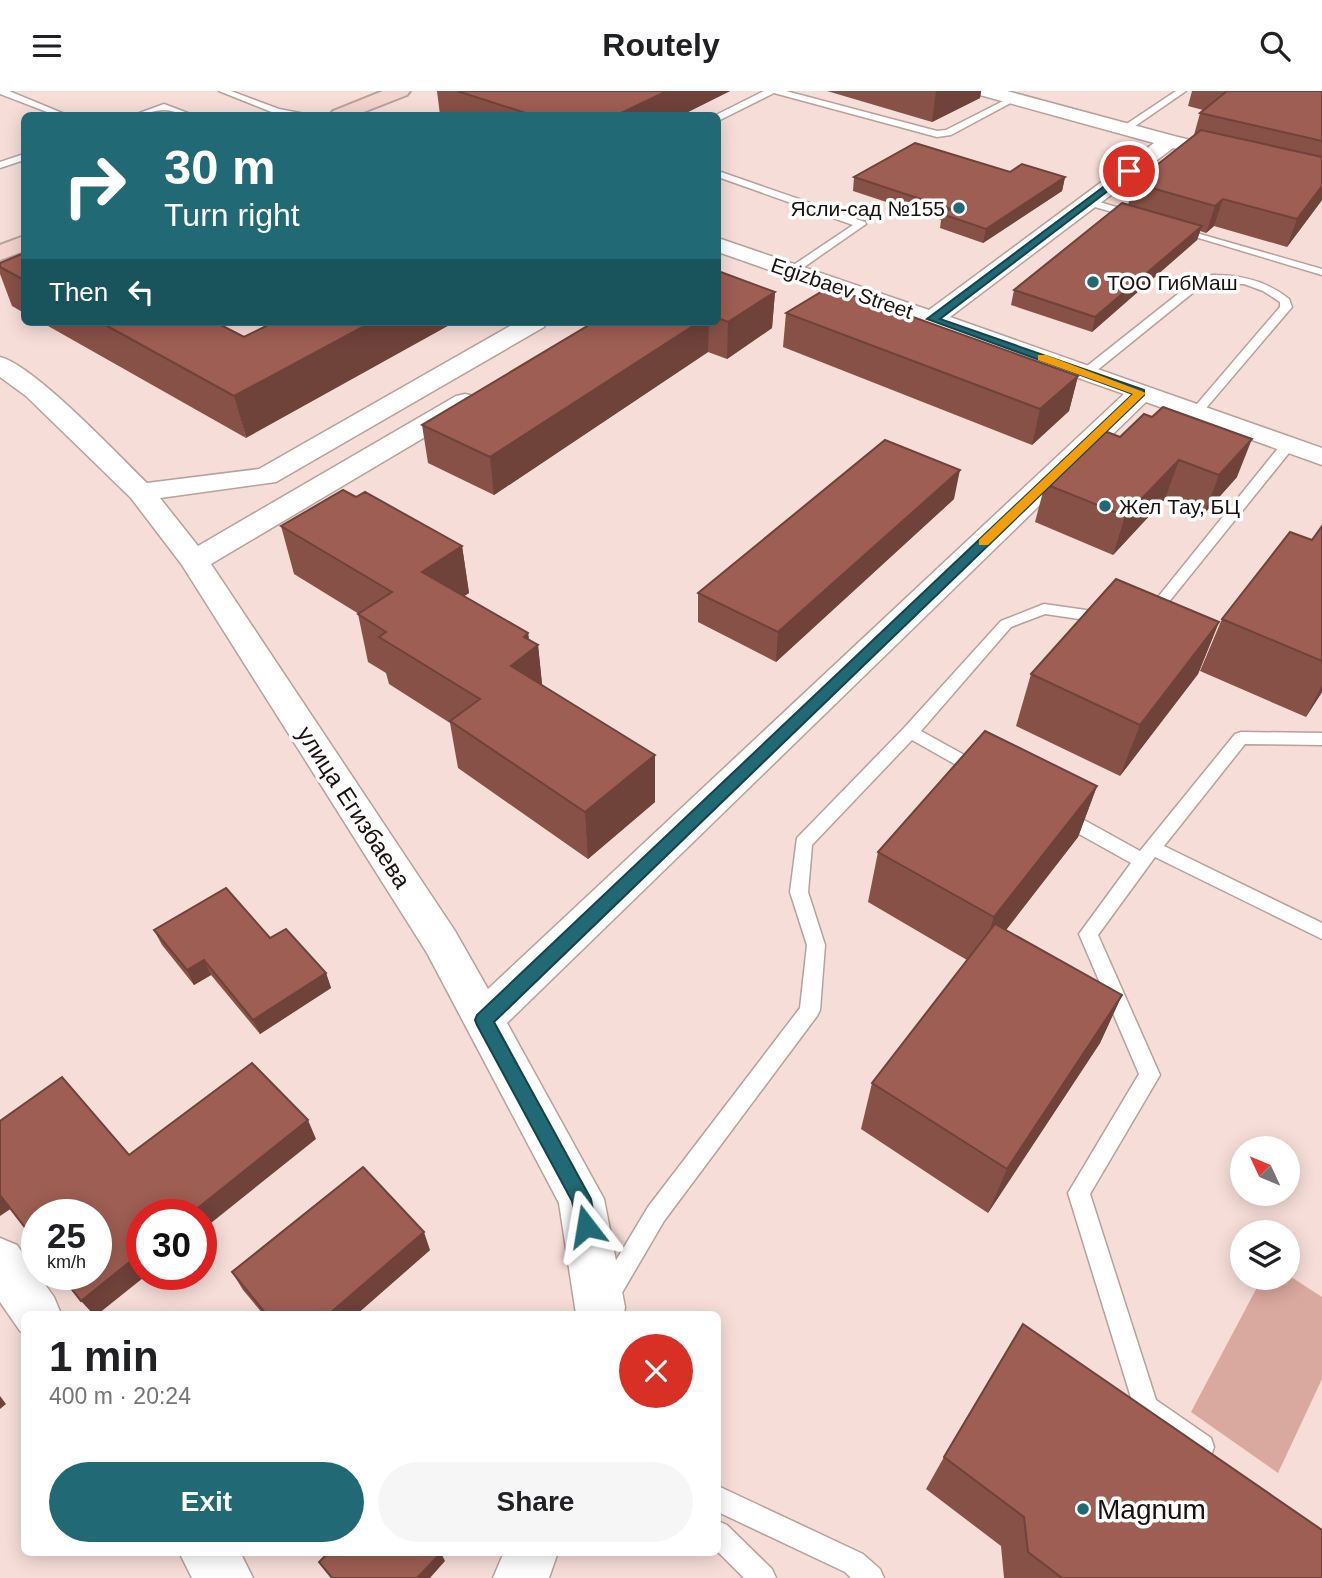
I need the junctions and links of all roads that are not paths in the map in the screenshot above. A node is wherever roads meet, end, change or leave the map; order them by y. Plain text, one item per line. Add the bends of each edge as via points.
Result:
1 (1, 91) edge
2 (223, 91) edge
3 (400, 91) edge
4 (774, 91) edge
5 (986, 91) edge
6 (1182, 91) edge
7 (1014, 99) junction
8 (54, 112) edge
9 (148, 112) edge
10 (179, 112) edge
11 (284, 112) edge
12 (348, 112) edge
13 (721, 117) edge
14 (1125, 129) junction
15 (1169, 141) junction
16 (21, 158) edge
17 (0, 166) edge
18 (721, 175) edge
19 (1322, 178) edge
20 (1089, 202) junction
21 (1154, 222) edge
22 (1167, 226) edge
23 (21, 244) edge
24 (721, 249) edge
25 (0, 253) edge
26 (793, 271) junction
27 (1322, 272) edge
28 (932, 319) junction
29 (528, 326) edge
30 (0, 365) edge
31 (1086, 373) junction
32 (481, 393) edge
33 (1140, 393) junction
34 (1197, 411) junction
35 (1288, 445) junction
36 (1322, 457) edge
37 (266, 476) junction
38 (141, 492) junction
39 (301, 498) junction
40 (194, 561) junction
41 (910, 732) junction
42 (1322, 739) edge
43 (995, 779) edge
44 (1044, 806) edge
45 (1147, 854) junction
46 (1322, 932) edge
47 (484, 1020) junction
48 (0, 1262) edge
49 (35, 1311) edge
50 (601, 1311) edge
51 (1223, 1462) edge
52 (721, 1500) edge
53 (721, 1537) edge
54 (209, 1556) edge
55 (529, 1556) edge
56 (225, 1578) edge
57 (521, 1578) edge
58 (763, 1578) edge
59 (871, 1578) edge

1 - 8 lane
2 - 11 lane
3 - 12 main road
4 - 7 lane via 937,134 948,133
4 - 13 lane
5 - 7 street
6 - 14 lane
7 - 14 street
9 - 10 lane via 164,107
14 - 15 street
15 - 19 street
15 - 20 street
16 - 17 lane
18 - 26 lane via 861,224
20 - 21 lane
20 - 28 street
22 - 27 lane
23 - 25 main road
24 - 26 street, Egizbaev Street
26 - 28 street, Egizbaev Street
28 - 31 street, Egizbaev Street
29 - 37 street
30 - 38 street, улица Егизбаева via 35,391
31 - 33 street, Egizbaev Street
31 - 34 lane via 1202,280 1245,281 1272,289 1286,307
32 - 39 street
33 - 34 street, Egizbaev Street
33 - 47 street
34 - 35 street, Egizbaev Street
35 - 36 street, Egizbaev Street
35 - 41 lane via 1155,610 1127,621 1044,609 1006,624
37 - 38 street
37 - 39 street
38 - 40 street, улица Егизбаева
39 - 40 street
40 - 47 street, улица Егизбаева via 441,942
41 - 43 lane
41 - 50 lane via 803,843 799,892 816,945 810,1010 656,1214
42 - 45 lane via 1241,738
44 - 45 lane
45 - 46 lane
45 - 51 lane via 1088,935 1150,1075 1079,1193 1146,1408
47 - 50 street, улица Егизбаева via 581,1199
48 - 49 street
52 - 59 lane via 854,1563
53 - 58 lane
54 - 56 street
55 - 57 street

